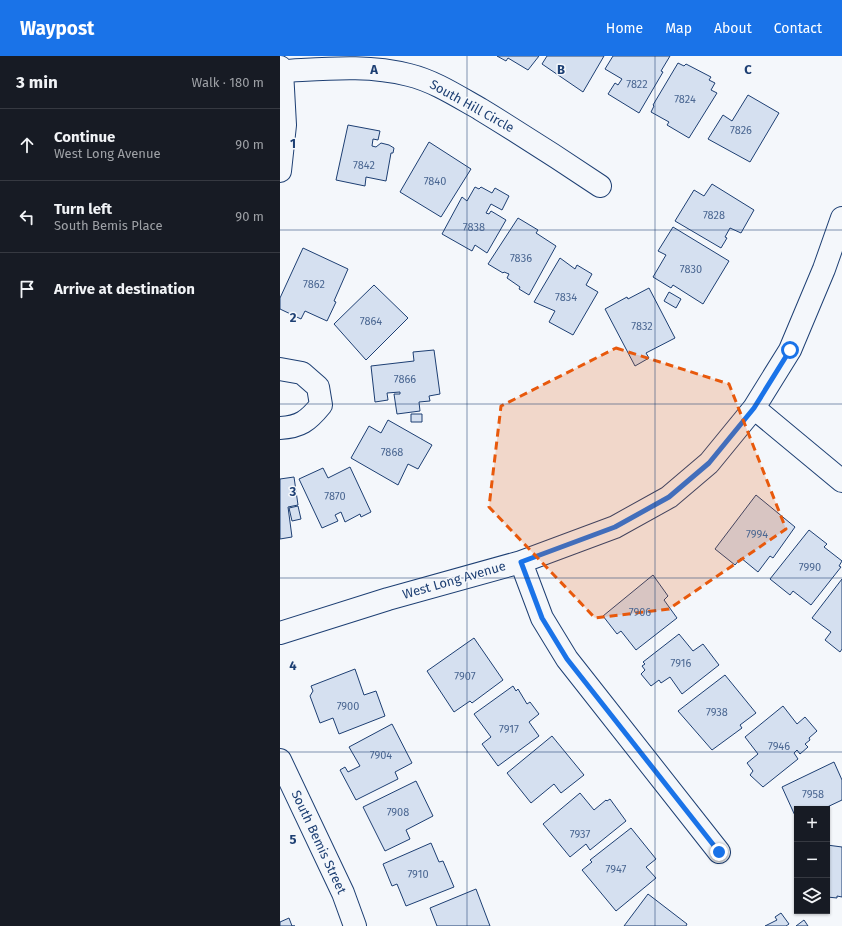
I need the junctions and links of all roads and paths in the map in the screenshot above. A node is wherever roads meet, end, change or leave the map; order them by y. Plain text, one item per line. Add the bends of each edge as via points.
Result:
1 (281, 69) edge
2 (280, 171) edge
3 (600, 186) dead end
4 (842, 218) edge
5 (280, 369) edge
6 (754, 408) junction
7 (280, 428) edge
8 (842, 481) edge
9 (521, 562) junction
10 (280, 633) edge
11 (280, 760) edge
12 (719, 852) dead end
13 (355, 926) edge

1 - 2 street via 285,125
1 - 3 street, South Hill Circle via 374,69 427,81 529,139
4 - 6 street, West Long Avenue via 790,350
5 - 7 street via 302,373 318,387 320,405 311,418 294,427
6 - 8 street
6 - 9 street, West Long Avenue via 709,463 669,497 615,527
9 - 10 street, West Long Avenue via 388,599
9 - 12 street via 542,618 567,659
11 - 13 street, South Bemis Street via 343,893

